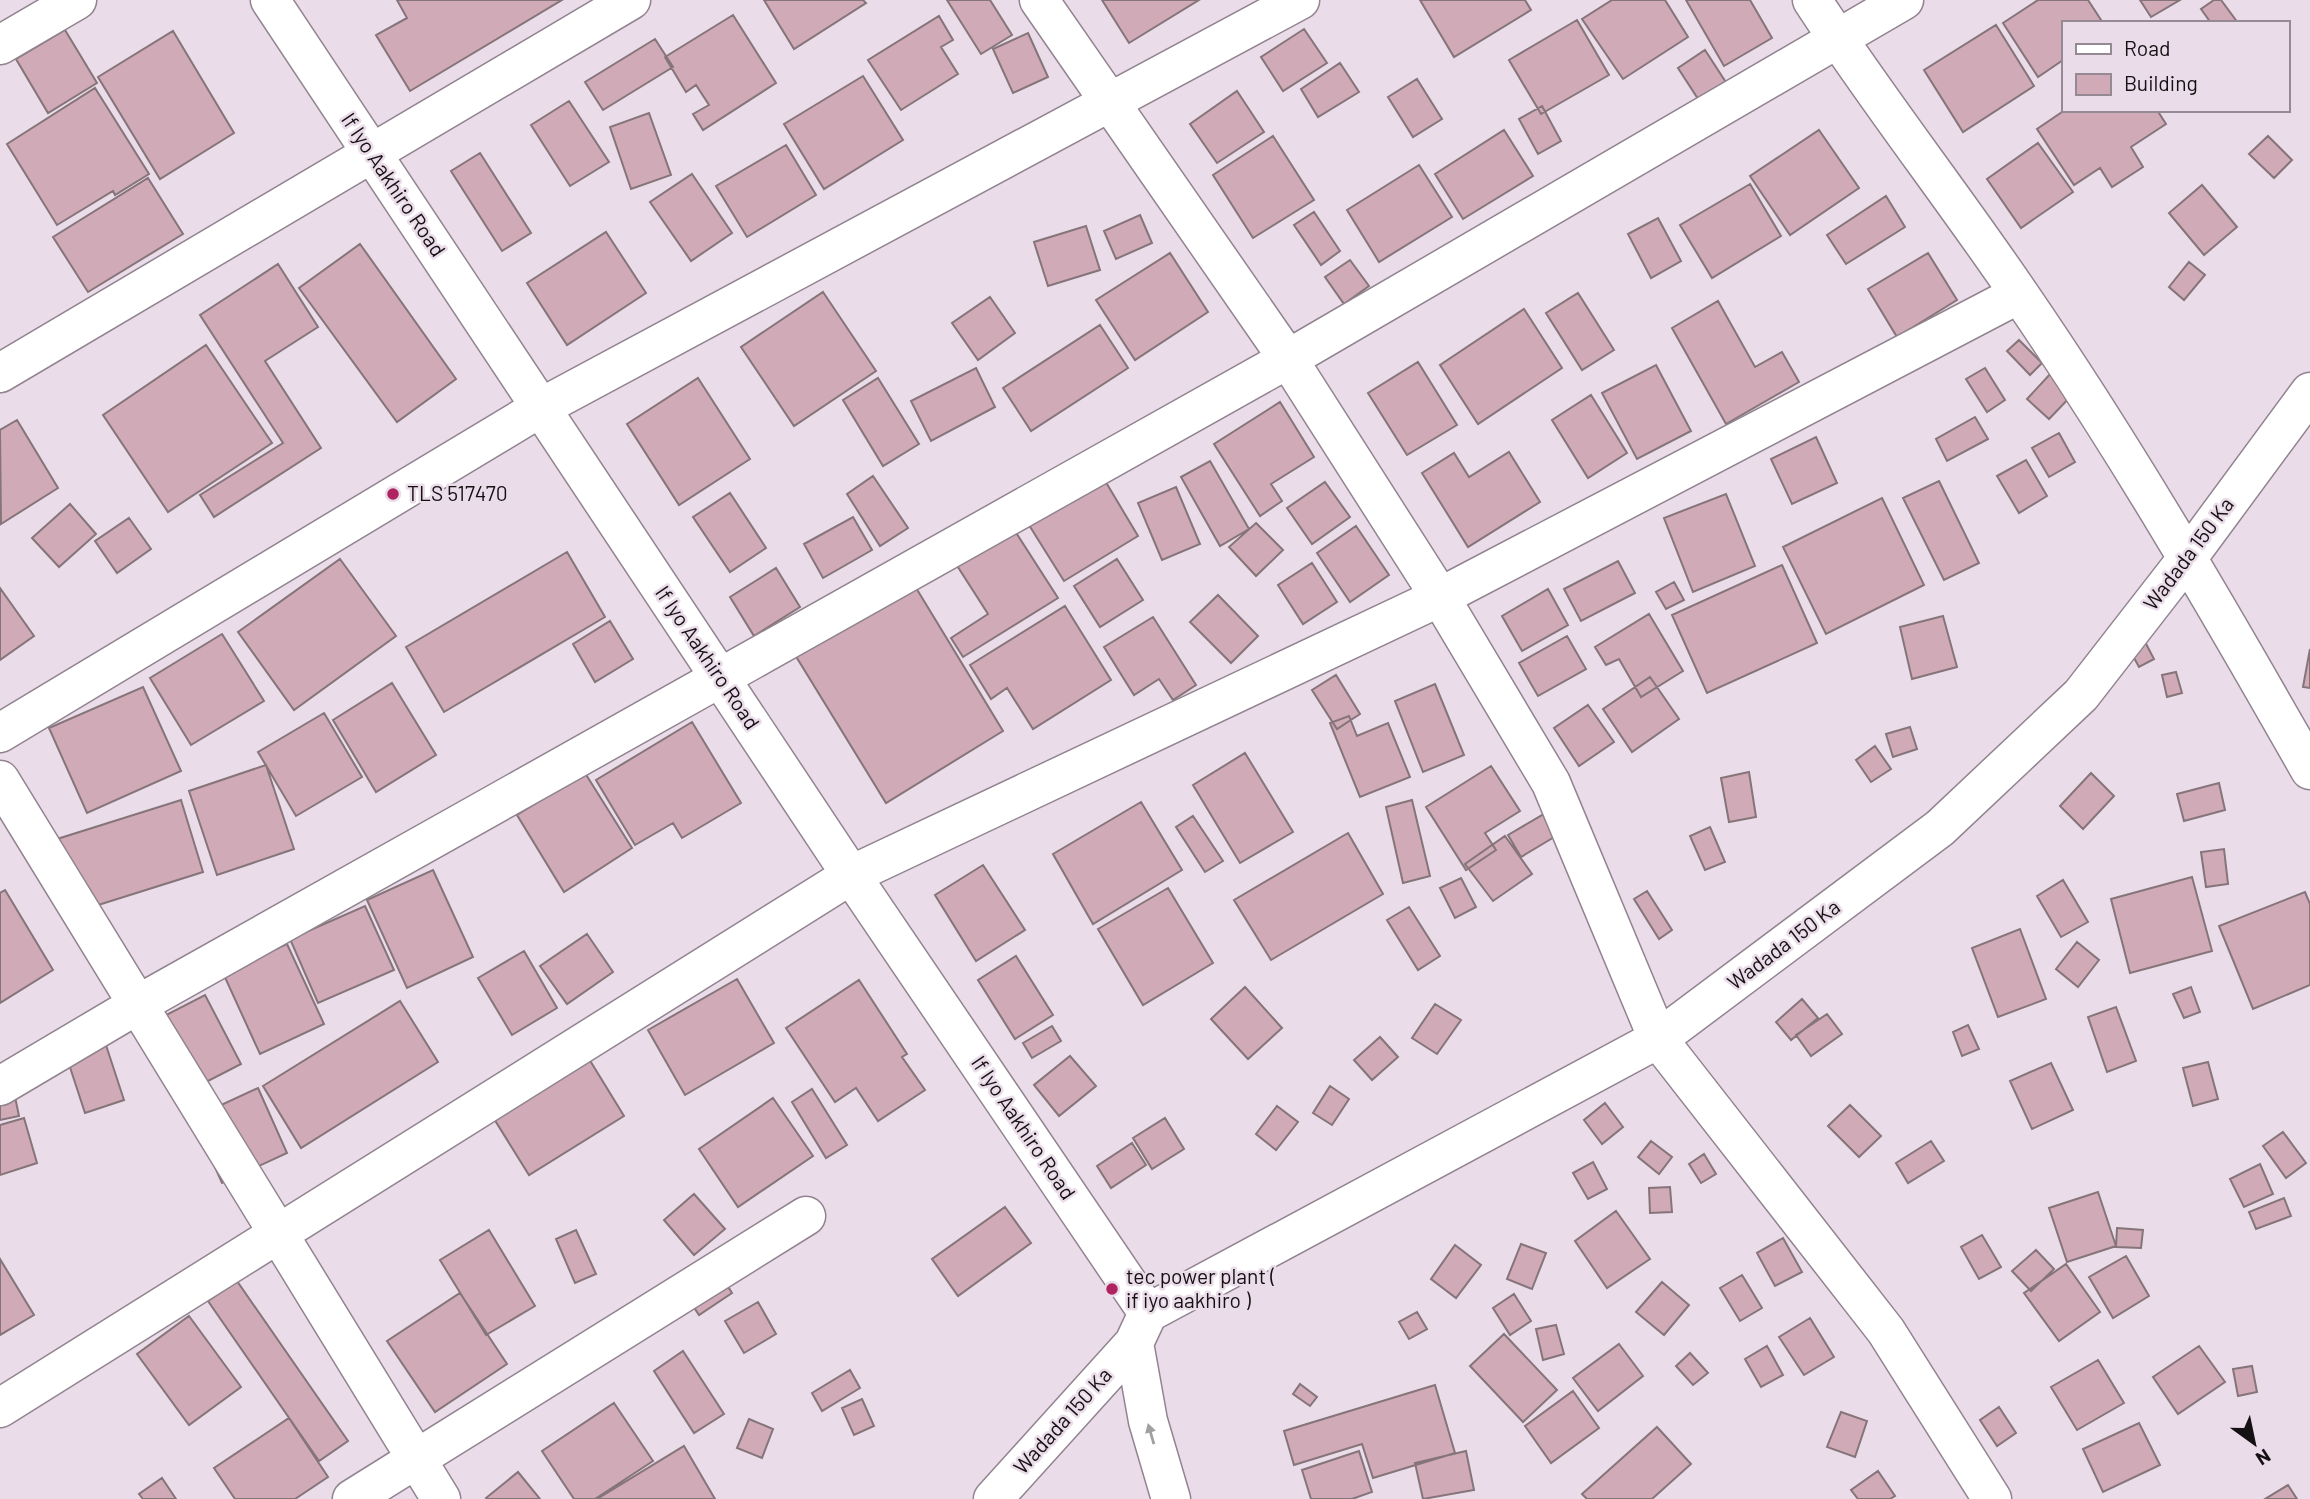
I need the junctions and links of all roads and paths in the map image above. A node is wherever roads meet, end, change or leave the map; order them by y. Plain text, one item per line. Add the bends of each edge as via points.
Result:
1 (77, 0) edge
2 (270, 0) edge
3 (631, 0) edge
4 (1039, 0) edge
5 (1300, 0) edge
6 (1812, 0) edge
7 (1904, 0) edge
8 (1838, 41) junction
9 (0, 45) edge
10 (1109, 102) junction
11 (371, 151) junction
12 (2020, 294) junction
13 (1287, 359) junction
14 (0, 373) edge
15 (2310, 392) edge
16 (541, 408) junction
17 (2189, 556) junction
18 (1440, 597) junction
19 (720, 678) junction
20 (0, 733) edge
21 (2310, 770) edge
22 (0, 780) edge
23 (851, 875) junction
24 (137, 1005) junction
25 (1658, 1040) junction
26 (0, 1086) edge
27 (806, 1216) dead end
28 (279, 1234) junction
29 (1141, 1328) junction
30 (0, 1408) edge
31 (415, 1458) junction
32 (352, 1499) edge
33 (440, 1499) edge
34 (993, 1499) edge
35 (1171, 1499) edge
36 (1992, 1499) edge

1 - 9 street
2 - 11 street, If Iyo Aakhiro Road
3 - 11 street
4 - 10 street
5 - 10 street
6 - 8 street
7 - 8 street
8 - 12 street
8 - 13 street
10 - 13 street
10 - 16 street
11 - 14 street
11 - 16 street, If Iyo Aakhiro Road
12 - 17 street
12 - 18 street
13 - 18 street
13 - 19 street
15 - 17 street, Wadada 150 Ka
16 - 19 street, If Iyo Aakhiro Road
16 - 20 street
17 - 21 street
17 - 25 street, Wadada 150 Ka via 2081,695 1940,828
18 - 23 street
18 - 25 street via 1551,783
19 - 23 street, If Iyo Aakhiro Road
19 - 24 street
22 - 24 street
23 - 28 street
23 - 29 street, If Iyo Aakhiro Road
24 - 26 street
24 - 28 street
25 - 29 street, Wadada 150 Ka
25 - 36 street via 1885,1331
27 - 31 street
28 - 30 street
28 - 31 street
29 - 34 street, Wadada 150 Ka
35 -> 29 street, Wadada 150 Ka via 1148,1421
31 - 32 street
31 - 33 street

